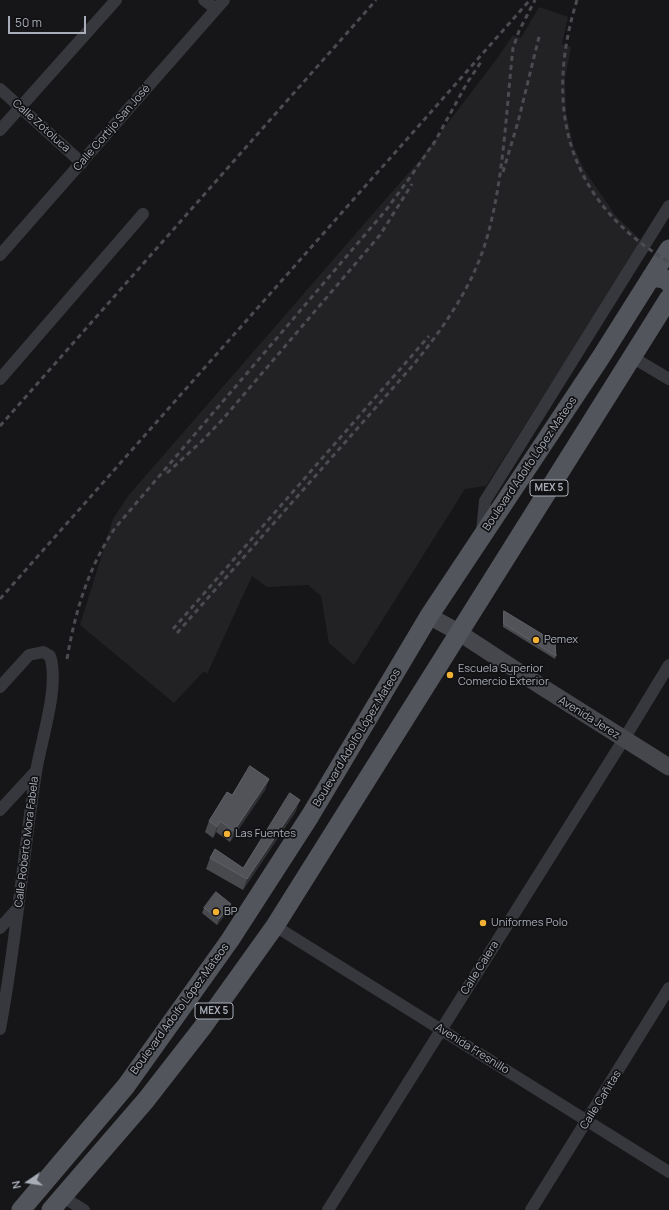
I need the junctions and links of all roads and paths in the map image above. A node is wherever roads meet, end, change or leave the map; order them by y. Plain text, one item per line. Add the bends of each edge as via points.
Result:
1 (116, 0) edge
2 (204, 0) edge
3 (224, 0) edge
4 (216, 9) junction
5 (0, 89) edge
6 (20, 107) junction
7 (0, 130) edge
8 (82, 163) junction
9 (669, 206) edge
10 (143, 214) dead end
11 (669, 249) edge
12 (0, 255) edge
13 (651, 277) junction
14 (669, 283) edge
15 (669, 298) edge
16 (632, 357) junction
17 (669, 379) edge
18 (0, 380) edge
19 (481, 537) junction
20 (429, 616) junction
21 (458, 632) junction
22 (669, 665) edge
23 (0, 687) edge
24 (624, 739) junction
25 (669, 767) edge
26 (36, 771) junction
27 (0, 810) edge
28 (18, 908) junction
29 (275, 926) junction
30 (0, 928) edge
31 (669, 988) edge
32 (0, 1029) edge
33 (441, 1030) junction
34 (588, 1122) junction
35 (669, 1172) edge
36 (57, 1204) edge
37 (22, 1210) edge
38 (84, 1210) edge
39 (328, 1210) edge
40 (531, 1210) edge

1 - 6 street
2 - 4 street
3 - 4 street, Calle Cortijo San José
4 - 8 street, Calle Cortijo San José
5 - 6 street, Calle Zotoluca
6 - 7 street
6 - 8 street, Calle Zotoluca
8 - 12 street, Calle Cortijo San José
9 - 19 street via 485,501
10 - 18 street
11 - 13 main road, Boulevard Adolfo López Mateos / MEX 5
13 - 14 main road via 665,279
13 - 19 main road, Boulevard Adolfo López Mateos / MEX 5
15 - 16 main road, MEX 5
16 - 17 street
16 - 21 main road, MEX 5
19 - 20 main road, Boulevard Adolfo López Mateos / MEX 5
20 - 21 street, Avenida Jerez
20 - 37 main road, Boulevard Adolfo López Mateos / MEX 5 via 310,816 230,940 126,1086
21 - 24 street, Avenida Jerez
21 - 29 main road, MEX 5
22 - 24 street, Calle Calera
23 - 26 street, Calle Roberto Mora Fabela via 29,655 43,652 50,656 53,666 50,698
24 - 25 street, Avenida Jerez
24 - 33 street, Calle Calera
26 - 27 street
26 - 28 street, Calle Roberto Mora Fabela
28 - 30 street
28 - 32 street, Calle Roberto Mora Fabela
29 - 33 street, Avenida Fresnillo
29 - 36 main road, MEX 5 via 202,1028 146,1100
31 - 34 street, Calle Cañitas
33 - 34 street, Avenida Fresnillo
33 - 39 street, Calle Calera
34 - 35 street, Avenida Fresnillo
34 - 40 street, Calle Cañitas
36 - 38 street

